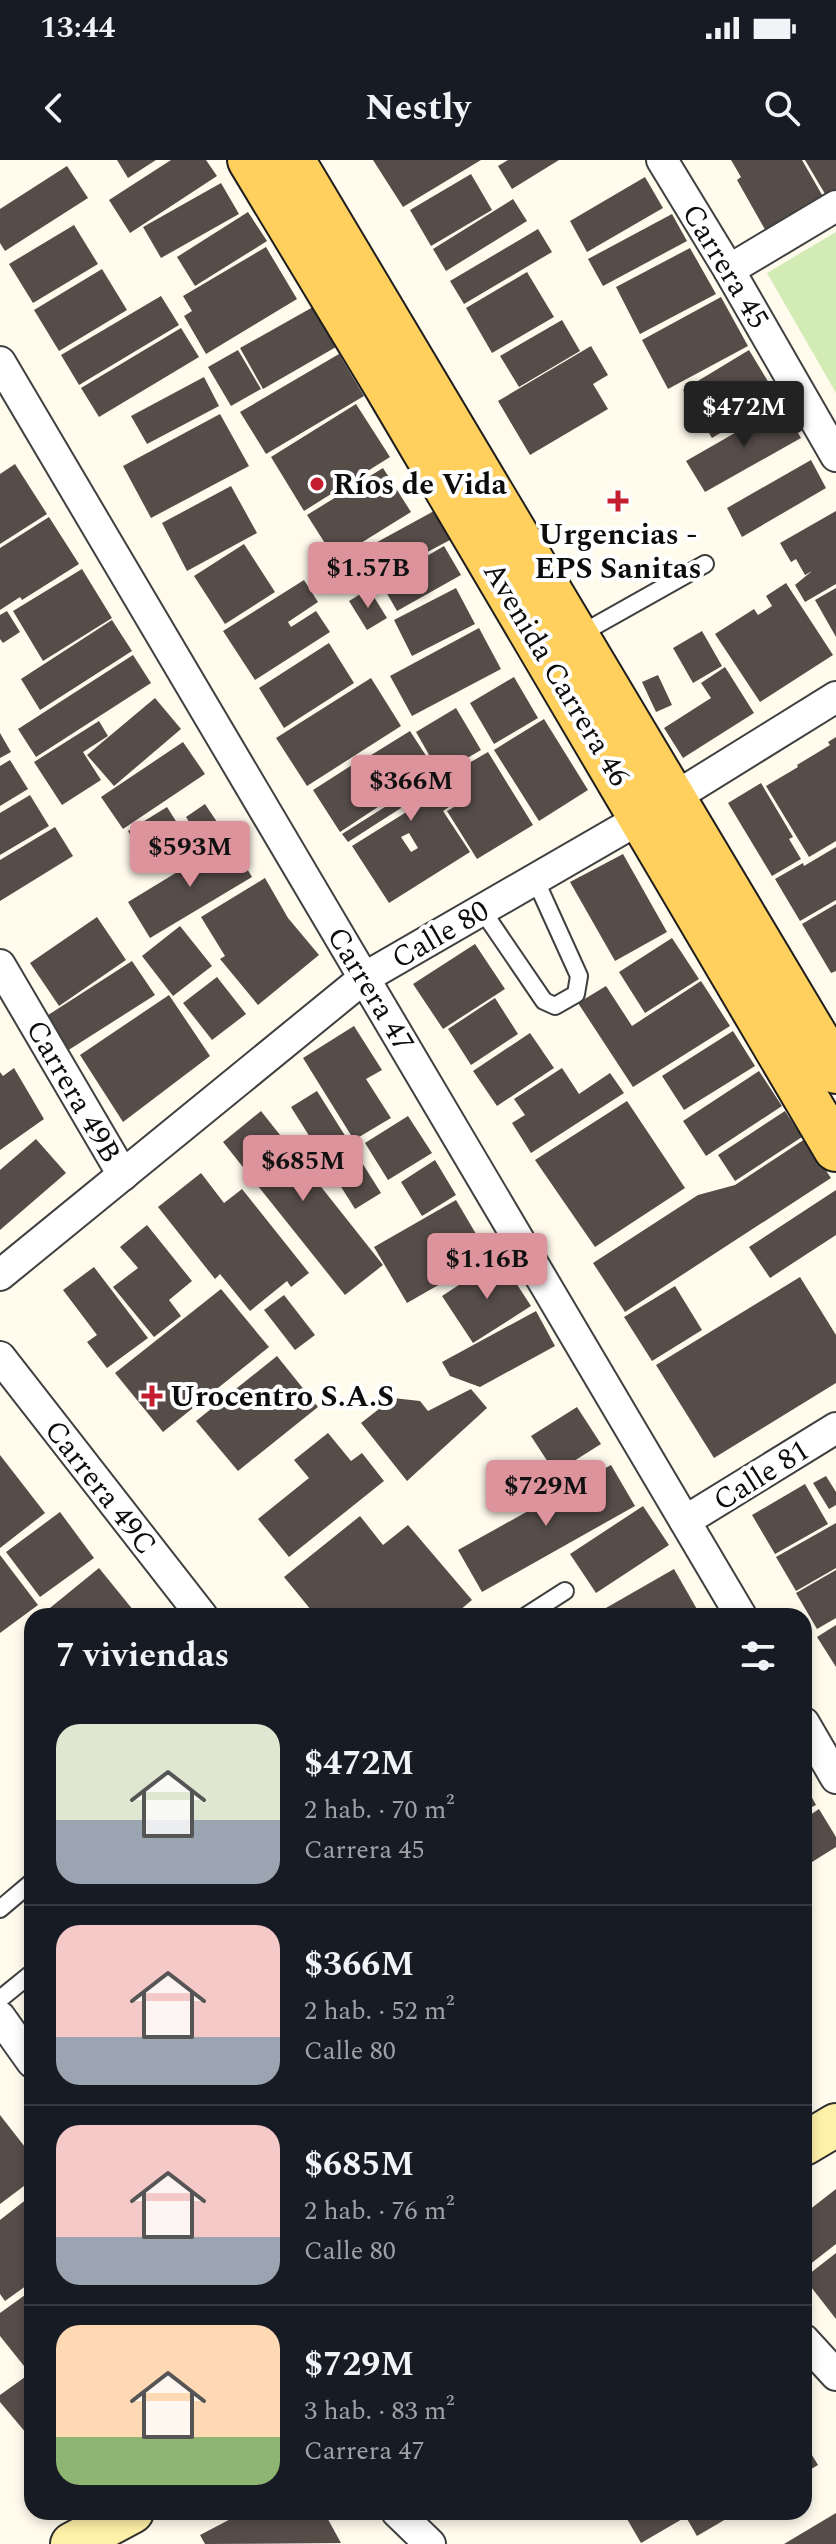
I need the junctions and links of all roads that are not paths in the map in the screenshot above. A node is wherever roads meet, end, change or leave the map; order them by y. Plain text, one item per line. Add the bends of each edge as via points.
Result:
1 (250, 160) edge
2 (292, 160) edge
3 (662, 160) edge
4 (836, 206) edge
5 (729, 270) junction
6 (0, 362) edge
7 (836, 456) edge
8 (705, 564) dead end
9 (577, 636) junction
10 (836, 697) edge
11 (657, 808) junction
12 (535, 879) junction
13 (482, 910) junction
14 (0, 965) edge
15 (364, 978) junction
16 (836, 1071) edge
17 (836, 1149) edge
18 (123, 1175) junction
19 (0, 1275) edge
20 (0, 1357) edge
21 (836, 1428) edge
22 (685, 1521) junction
23 (565, 1591) dead end
24 (196, 1608) edge
25 (538, 1608) edge
26 (736, 1608) edge
27 (812, 1737) edge
28 (836, 1778) edge
29 (24, 1893) edge
30 (0, 1909) edge
31 (24, 1980) edge
32 (0, 1999) edge
33 (0, 2017) edge
34 (24, 2043) edge
35 (836, 2125) edge
36 (812, 2139) edge
37 (812, 2349) edge
38 (836, 2375) edge
39 (117, 2520) edge
40 (405, 2520) edge
41 (72, 2544) edge
42 (430, 2544) edge

1 - 11 main road, Avenida Carrera 46 via 387,387
2 - 9 main road, Avenida Carrera 46
3 - 5 street, Carrera 45
4 - 5 street
5 - 7 street, Carrera 45
6 - 15 street, Carrera 47
8 - 9 lane
9 - 11 main road, Avenida Carrera 46
10 - 11 street, Calle 80
11 - 12 street, Calle 80
11 - 16 main road, Avenida Carrera 46
11 - 17 main road, Avenida Carrera 46
12 - 13 street, Calle 80
12 - 13 lane via 579,976 576,994 566,1000 555,1006 544,1001
13 - 15 street, Calle 80
14 - 18 street, Carrera 49B
15 - 18 street, Calle 80
15 - 22 street, Carrera 47
18 - 19 street, Calle 80
20 - 24 street, Carrera 49C
21 - 22 street, Calle 81
22 - 26 street, Carrera 47
23 - 25 lane
27 - 28 street
29 - 30 lane
31 - 32 lane
33 - 34 street
35 - 36 main road
37 - 38 street
39 - 41 main road
40 - 42 street

